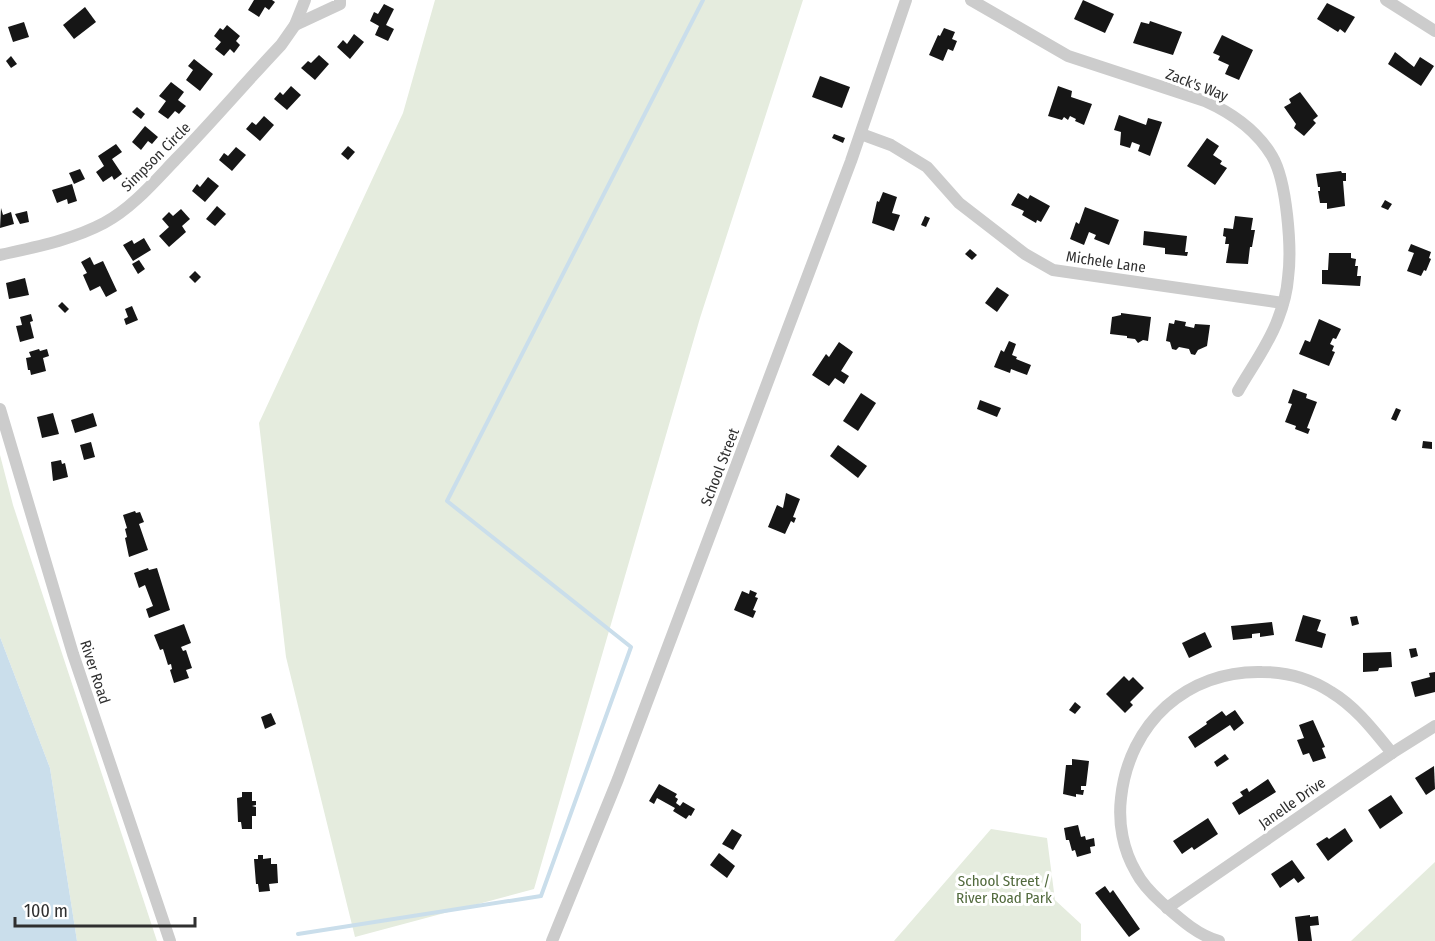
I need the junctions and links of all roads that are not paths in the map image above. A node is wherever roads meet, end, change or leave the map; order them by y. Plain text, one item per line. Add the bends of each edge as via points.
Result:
1 (305, 0) edge
2 (340, 0) edge
3 (906, 0) edge
4 (971, 0) edge
5 (1386, 0) edge
6 (295, 25) junction
7 (1435, 31) edge
8 (861, 134) junction
9 (0, 255) edge
10 (1283, 303) junction
11 (1238, 391) dead end
12 (0, 409) edge
13 (1435, 726) edge
14 (1392, 753) junction
15 (1167, 908) junction
16 (170, 941) edge
17 (552, 941) edge
18 (1219, 941) edge

1 - 6 street, Simpson Circle
2 - 6 street via 340,4
3 - 8 street, School Street
4 - 10 street, Zack's Way via 1068,56 1206,101 1248,128 1273,157 1284,194 1289,253
5 - 7 street
6 - 9 street, Simpson Circle via 193,141 126,208 86,231
8 - 10 street, Michele Lane via 891,145 927,168 959,203 1025,254 1053,270
8 - 17 street, School Street via 618,779
10 - 11 street, Zack's Way
12 - 16 street, River Road via 72,654
13 - 14 street, Janelle Drive
14 - 15 street, Janelle Drive
14 - 15 street via 1341,699 1297,677 1272,672 1234,673 1211,679 1177,697 1156,715 1134,748 1120,806 1130,862 1145,886
15 - 18 street via 1193,929

